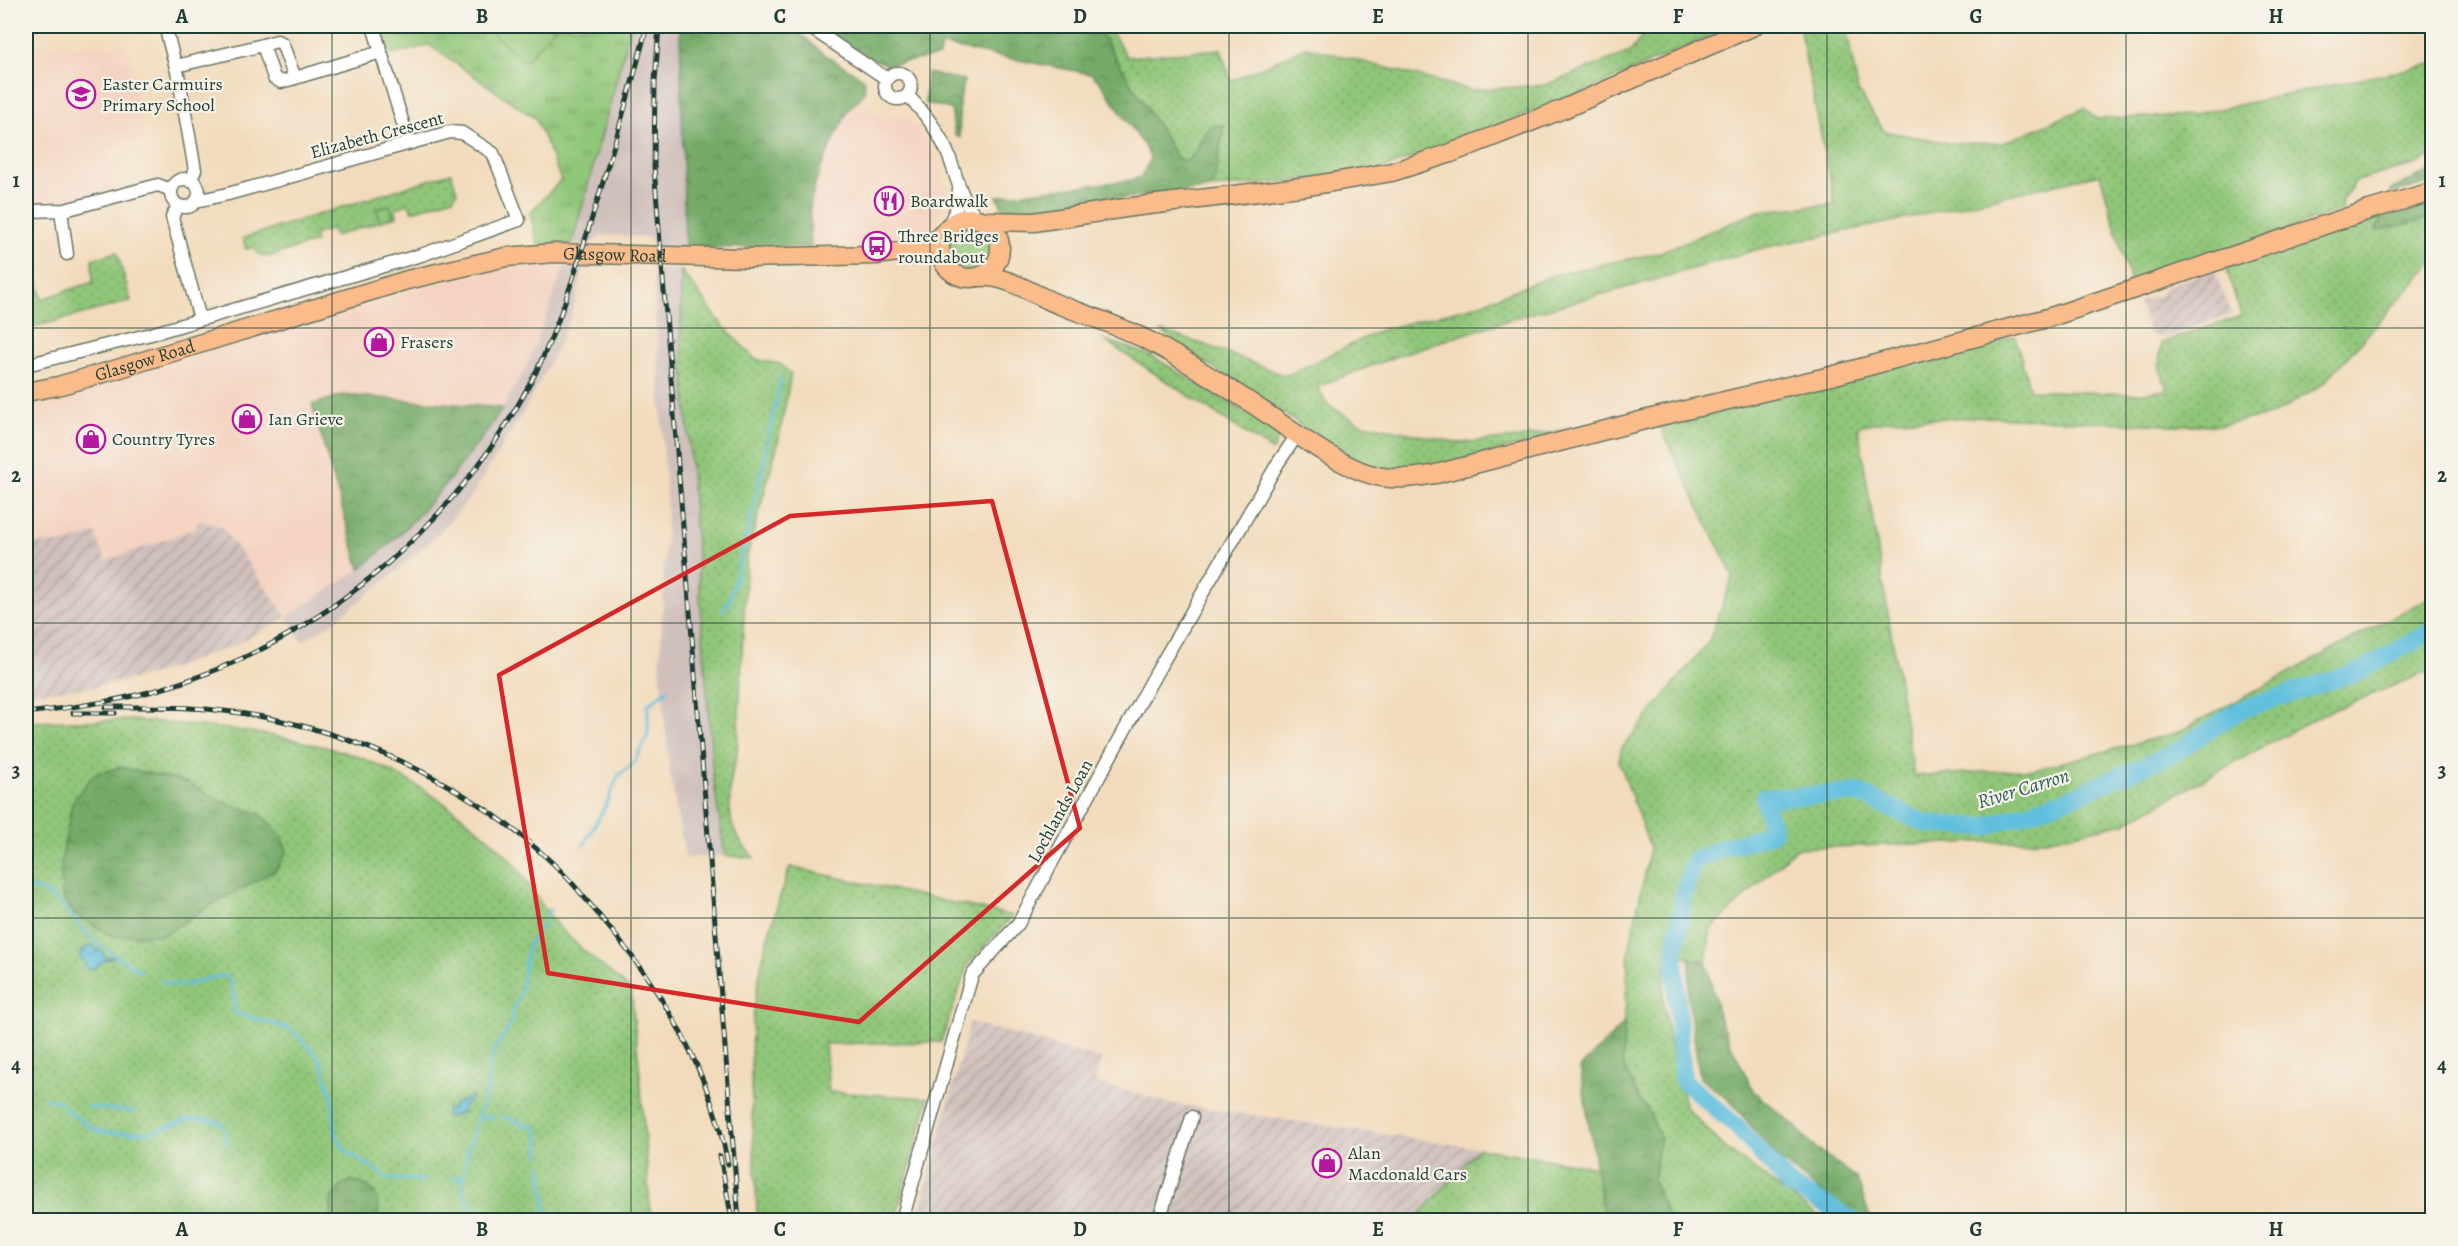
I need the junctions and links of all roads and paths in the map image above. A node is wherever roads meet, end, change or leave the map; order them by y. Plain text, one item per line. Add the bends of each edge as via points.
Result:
1 (165, 26) edge
2 (373, 26) edge
3 (808, 26) edge
4 (1754, 26) edge
5 (263, 45) junction
6 (381, 52) junction
7 (176, 66) junction
8 (295, 78) junction
9 (887, 79) junction
10 (908, 96) junction
11 (409, 143) junction
12 (190, 181) junction
13 (171, 190) junction
14 (959, 190) junction
15 (2433, 192) edge
16 (196, 201) junction
17 (178, 206) junction
18 (61, 211) junction
19 (26, 212) edge
20 (519, 220) joint
21 (981, 220) junction
22 (1047, 220) junction
23 (946, 230) junction
24 (905, 251) junction
25 (1001, 252) junction
26 (67, 254) dead end
27 (944, 263) junction
28 (979, 277) junction
29 (325, 283) junction
30 (1034, 293) junction
31 (330, 303) junction
32 (200, 319) junction
33 (26, 364) edge
34 (26, 392) edge
35 (1297, 435) junction
36 (1192, 1117) dead end
37 (902, 1221) edge
38 (1159, 1221) edge

1 - 7 street
2 - 6 street
3 - 9 street
4 - 22 main road via 1561,110 1392,172
5 - 7 street
5 - 8 street via 282,43
5 - 8 street via 274,78 281,82
6 - 8 street
6 - 11 street
7 - 12 street via 195,170
9 - 10 street via 886,91 892,98
9 - 10 street via 897,73 908,77 912,84
10 - 14 street via 941,140
11 - 16 street, Elizabeth Crescent
11 - 20 street, Elizabeth Crescent via 450,132 462,133 493,153
12 - 13 street via 180,180
12 - 16 street via 199,192
13 - 17 street
13 - 18 street via 158,185
14 - 21 street
14 - 23 street via 956,210
15 - 35 main road via 2041,320 1436,474 1397,478 1367,473
16 - 17 street via 186,207
17 - 32 street via 172,217
18 - 19 street
18 - 26 street
20 - 29 street, Glasgow Road via 421,255
21 - 22 main road
21 - 23 main road via 961,219
21 - 25 main road via 997,233
22 - 25 main road via 1025,229
23 - 24 main road via 927,246
23 - 27 main road via 940,247
24 - 27 main road via 926,254
24 - 31 main road, Glasgow Road via 833,257 506,257
25 - 28 main road via 990,271
25 - 30 main road via 1014,276
27 - 28 main road via 956,275
28 - 30 main road via 1002,279
29 - 31 street
29 - 32 street, Glasgow Road
30 - 35 main road via 1155,344
31 - 34 main road, Glasgow Road via 114,370
32 - 33 street, Glasgow Road
35 - 37 street, Lochlands Loan via 1155,675 1018,924 972,975
36 - 38 street

